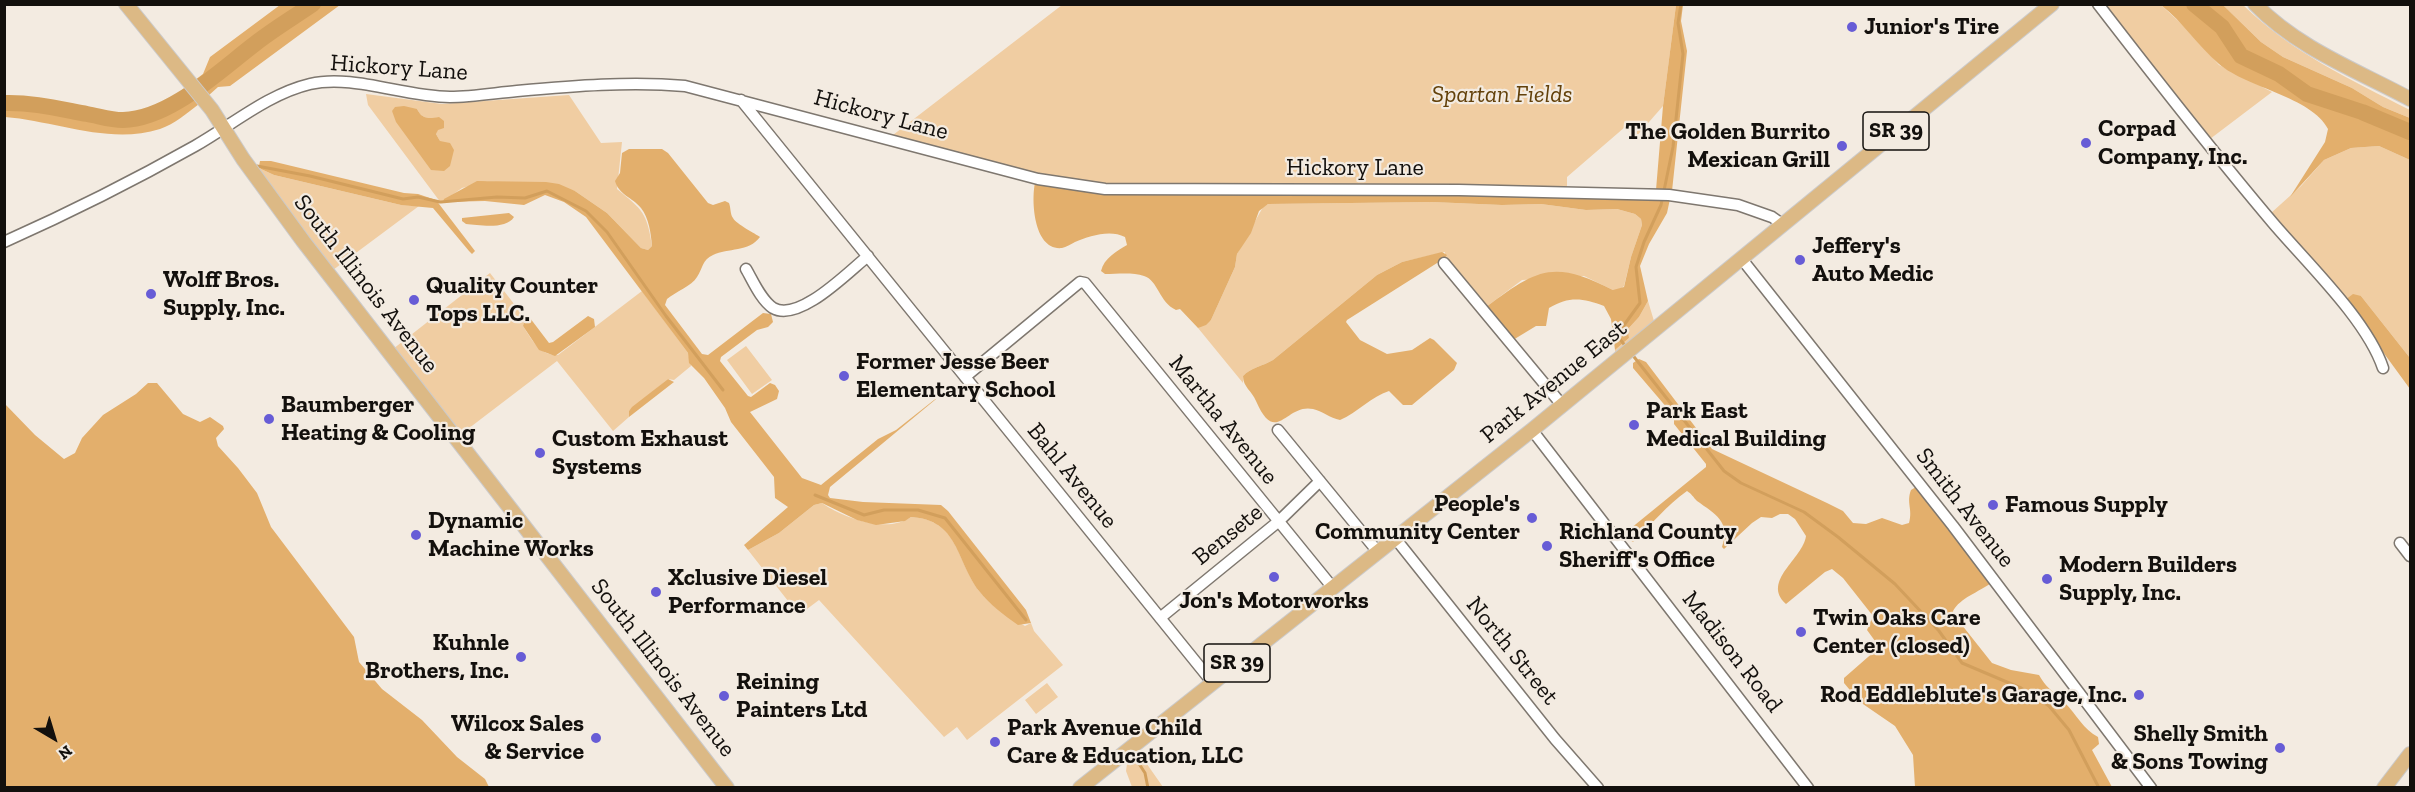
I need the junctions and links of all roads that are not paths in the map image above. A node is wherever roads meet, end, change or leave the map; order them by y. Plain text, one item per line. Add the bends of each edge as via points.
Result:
1 (126, 4) edge
2 (2052, 4) edge
3 (2098, 4) edge
4 (2255, 4) edge
5 (2410, 99) edge
6 (741, 100) junction
7 (223, 128) junction
8 (1782, 224) junction
9 (4, 242) edge
10 (868, 256) junction
11 (1741, 258) junction
12 (1444, 263) dead end
13 (746, 269) dead end
14 (2383, 368) dead end
15 (965, 377) junction
16 (1562, 405) junction
17 (1278, 430) dead end
18 (1532, 430) junction
19 (1320, 481) junction
20 (1279, 521) junction
21 (1395, 538) junction
22 (2400, 543) dead end
23 (1378, 552) junction
24 (2410, 556) edge
25 (1333, 588) junction
26 (1160, 618) junction
27 (1212, 682) junction
28 (2410, 754) edge
29 (727, 788) edge
30 (1080, 788) edge
31 (1598, 788) edge
32 (1808, 788) edge
33 (2151, 788) edge
34 (2384, 788) edge

1 - 7 main road, South Illinois Avenue
2 - 8 main road, Park Avenue East / SR 39
3 - 14 street via 2342,303 2375,348
4 - 5 main road via 2301,41
6 - 7 street, Hickory Lane via 664,84 452,97 332,81 289,91
6 - 8 street, Hickory Lane via 1083,187 1656,194 1738,205
6 - 10 street, Bahl Avenue
7 - 9 street, Hickory Lane via 171,159
7 - 29 main road, South Illinois Avenue via 303,241
8 - 11 main road, Park Avenue East / SR 39
10 - 13 street via 809,303 791,311 771,306
10 - 15 street, Bahl Avenue
11 - 16 main road, Park Avenue East / SR 39
11 - 33 street, Smith Avenue via 1953,526
12 - 16 street
15 - 20 street, Martha Avenue via 1080,282 1085,283
15 - 26 street, Bahl Avenue
16 - 18 main road, Park Avenue East / SR 39
17 - 19 street
18 - 21 main road, Park Avenue East / SR 39
18 - 32 street, Madison Road
19 - 20 street, Bensete
19 - 23 street
20 - 25 street, Martha Avenue
20 - 26 street, Bensete
21 - 23 main road, Park Avenue East / SR 39
21 - 31 street, North Street
22 - 24 street
23 - 25 main road, Park Avenue East / SR 39
25 - 27 main road, Park Avenue East / SR 39
26 - 27 street, Bahl Avenue
27 - 30 main road, Park Avenue East / SR 39
28 - 34 main road

